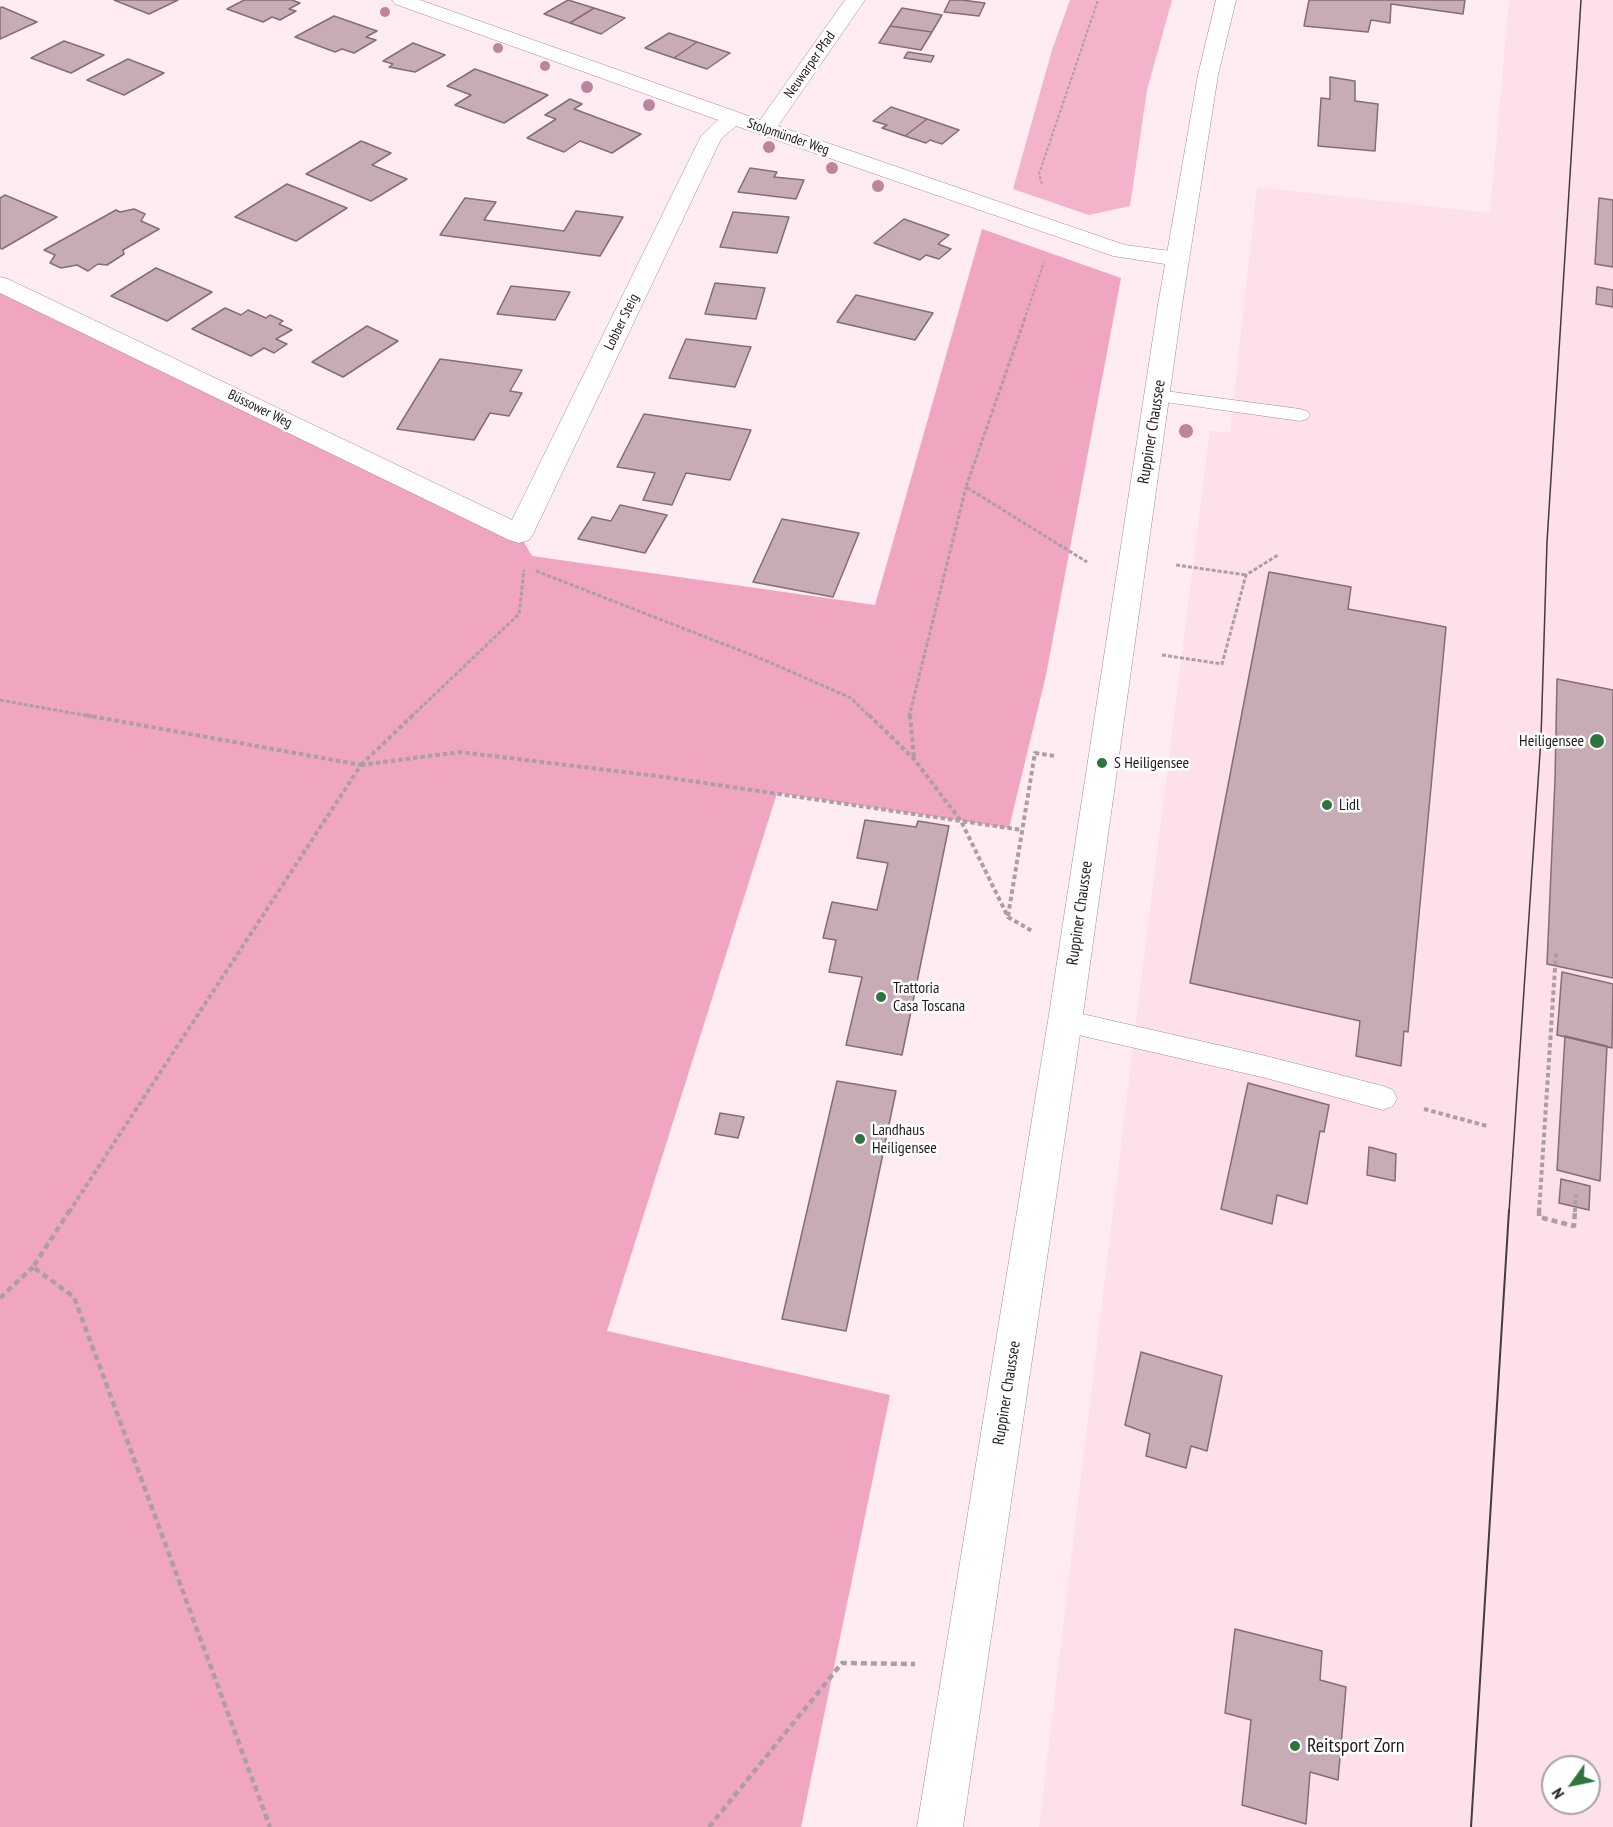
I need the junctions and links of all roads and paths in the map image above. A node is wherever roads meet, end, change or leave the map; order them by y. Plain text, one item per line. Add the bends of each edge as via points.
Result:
1 (402, 0) edge
2 (855, 0) edge
3 (1098, 0) edge
4 (1226, 0) edge
5 (733, 118) junction
6 (765, 129) junction
7 (1056, 229) junction
8 (1178, 259) junction
9 (0, 284) edge
10 (1158, 396) junction
11 (1300, 415) dead end
12 (966, 486) junction
13 (519, 534) joint
14 (1278, 555) dead end
15 (1131, 558) junction
16 (1246, 575) junction
17 (1128, 587) junction
18 (1120, 648) junction
19 (0, 700) edge
20 (1055, 756) dead end
21 (914, 759) junction
22 (361, 765) junction
23 (961, 821) junction
24 (1022, 830) junction
25 (1008, 917) junction
26 (1556, 953) dead end
27 (1074, 956) junction
28 (1065, 1021) junction
29 (1383, 1098) joint
30 (1487, 1126) dead end
31 (1575, 1194) dead end
32 (33, 1267) junction
33 (0, 1298) edge
34 (965, 1665) junction
35 (270, 1827) edge
36 (709, 1827) edge
37 (940, 1827) edge

1 - 5 street, Stolpmünder Weg
2 - 6 street, Neuwarper Pfad
3 - 7 path via 1039,174
4 - 8 street, Ruppiner Chaussee via 1208,75
5 - 6 street, Stolpmünder Weg
5 - 13 street, Lobber Steig via 712,136
6 - 7 street, Stolpmünder Weg
7 - 8 street, Stolpmünder Weg via 1121,251
7 - 12 path
8 - 10 street, Ruppiner Chaussee
9 - 13 street, Büssower Weg
10 - 11 lane
10 - 15 street, Ruppiner Chaussee
12 - 17 path
12 - 21 path via 909,718
14 - 16 path
15 - 16 path
15 - 17 street, Ruppiner Chaussee
16 - 18 path via 1222,664
17 - 18 street, Ruppiner Chaussee
18 - 27 street, Ruppiner Chaussee
19 - 22 path
20 - 24 path via 1035,753
21 - 22 path via 850,698 762,659 524,567 519,614
21 - 23 path
22 - 23 path via 460,752 657,776
22 - 32 path
23 - 24 path
23 - 25 path
24 - 25 path
25 - 27 path
26 - 31 path via 1539,1217 1574,1226
27 - 28 street, Ruppiner Chaussee
28 - 29 lane via 1266,1066
28 - 34 street, Ruppiner Chaussee
29 - 30 path
32 - 33 path
32 - 35 path via 74,1297
34 - 36 path via 842,1663
34 - 37 street, Ruppiner Chaussee

